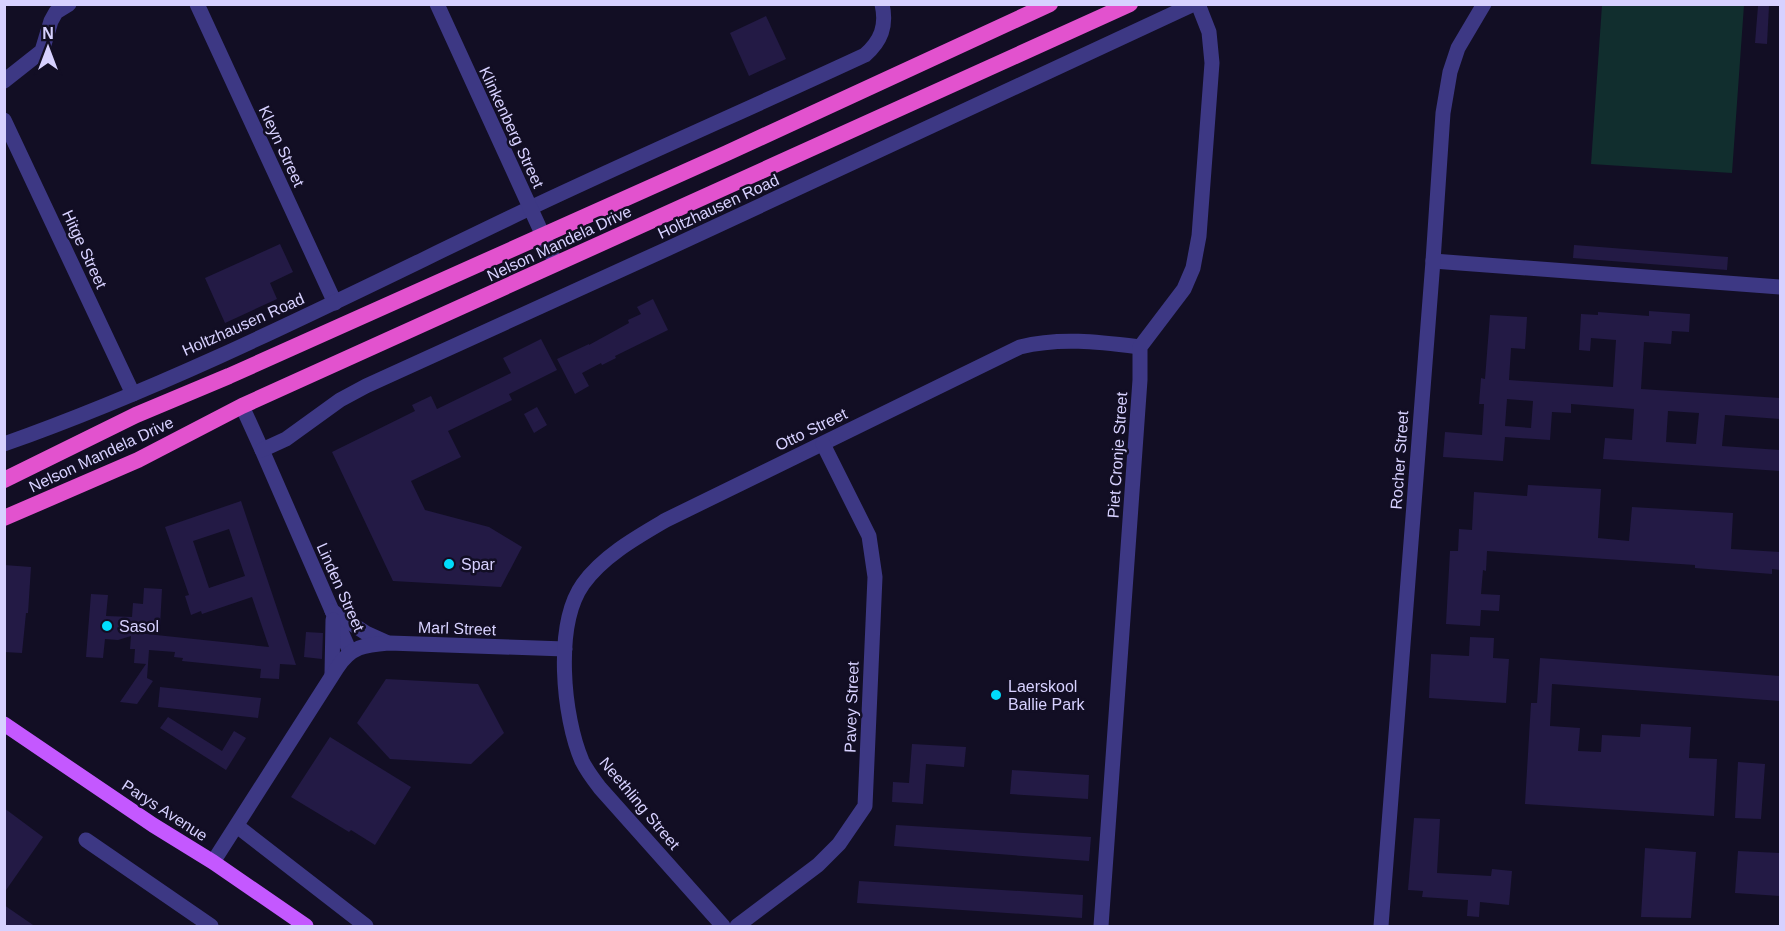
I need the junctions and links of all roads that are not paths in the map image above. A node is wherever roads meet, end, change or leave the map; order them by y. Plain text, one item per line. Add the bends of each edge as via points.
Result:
1 (69, 4) edge
2 (197, 4) edge
3 (437, 4) edge
4 (1050, 4) edge
5 (1130, 4) edge
6 (1196, 4) edge
7 (1484, 4) edge
8 (882, 5) edge
9 (4, 81) edge
10 (4, 120) edge
11 (530, 208) junction
12 (543, 234) junction
13 (1433, 261) junction
14 (556, 264) junction
15 (1780, 286) edge
16 (335, 303) junction
17 (1140, 347) junction
18 (133, 394) junction
19 (242, 406) junction
20 (4, 444) edge
21 (823, 444) junction
22 (262, 450) junction
23 (44, 460) junction
24 (4, 470) edge
25 (4, 480) edge
26 (4, 518) edge
27 (332, 611) junction
28 (389, 643) junction
29 (565, 649) junction
30 (350, 652) junction
31 (331, 677) junction
32 (4, 724) edge
33 (237, 826) junction
34 (86, 840) dead end
35 (213, 862) junction
36 (211, 927) edge
37 (306, 927) edge
38 (366, 927) edge
39 (723, 927) edge
40 (737, 927) edge
41 (1101, 927) edge
42 (1382, 927) edge

1 - 9 street via 56,12 42,51
2 - 16 street, Kleyn Street
3 - 11 street, Klinkenberg Street
4 - 12 highway, Nelson Mandela Drive
5 - 14 highway, Nelson Mandela Drive
6 - 17 street via 1212,45 1199,236 1184,289
6 - 22 street, Holtzhausen Road via 366,386 286,439
7 - 13 street, Rocher Street via 1449,72
8 - 11 street, Holtzhausen Road via 884,26 874,48 865,56
10 - 18 street, Hitge Street
11 - 12 street, Klinkenberg Street
11 - 16 street, Holtzhausen Road
12 - 14 street, Klinkenberg Street
12 - 23 highway, Nelson Mandela Drive via 136,415
13 - 15 street
13 - 42 street, Rocher Street
14 - 19 highway, Nelson Mandela Drive
16 - 18 street, Holtzhausen Road
17 - 21 street, Otto Street via 1066,340 1020,347
17 - 41 street, Piet Cronje Street
18 - 20 street, Holtzhausen Road
19 - 22 street, Linden Street
19 - 26 highway, Nelson Mandela Drive via 138,460
21 - 29 street, Otto Street via 666,520 626,544 592,574 576,596
21 - 40 street, Pavey Street via 869,536 873,558 865,806 839,844 818,865
22 - 27 street, Linden Street
23 - 24 highway
23 - 25 highway, Nelson Mandela Drive
27 - 28 street
27 - 30 street, Linden Street
27 - 31 street
28 - 29 street, Marl Street
28 - 30 street, Marl Street
29 - 39 street, Neethling Street via 571,721 588,772
30 - 31 street, Linden Street
31 - 33 street, Linden Street
32 - 35 main road, Parys Avenue
33 - 35 street, Linden Street
33 - 38 street
34 - 36 street
35 - 37 main road, Parys Avenue

